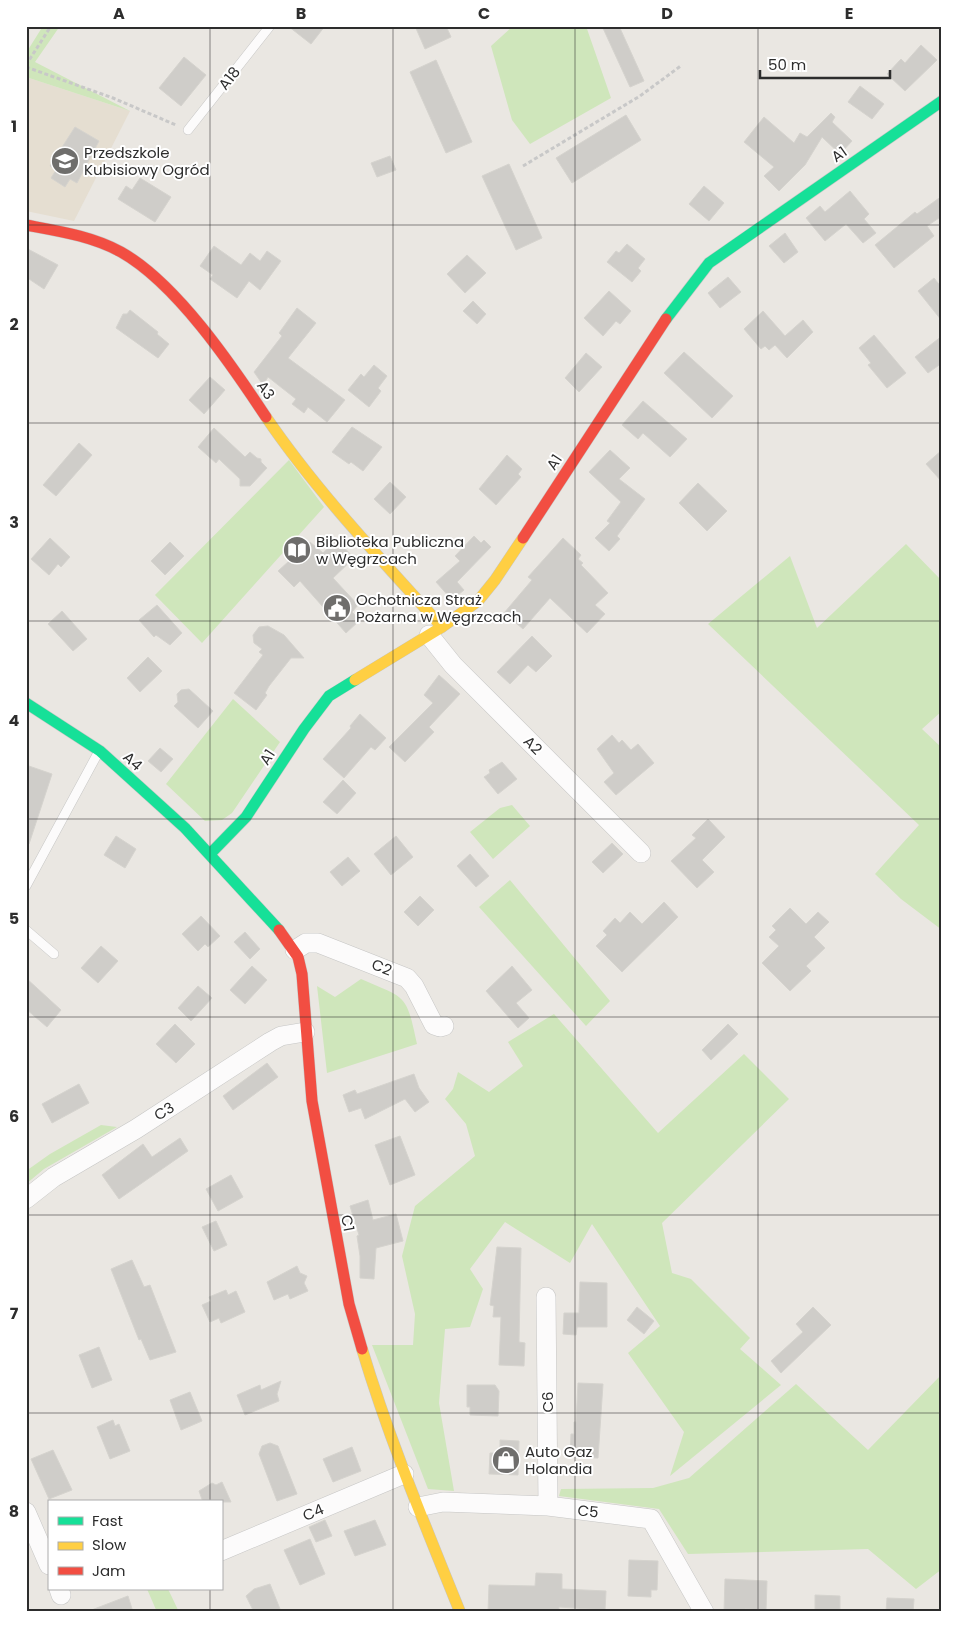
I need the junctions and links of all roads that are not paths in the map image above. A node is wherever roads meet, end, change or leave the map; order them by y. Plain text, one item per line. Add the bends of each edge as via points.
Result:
1 (270, 26) edge
2 (942, 101) edge
3 (188, 130) road end
4 (26, 225) edge
5 (436, 631) junction
6 (26, 704) edge
7 (100, 751) junction
8 (641, 853) dead end
9 (210, 854) junction
10 (26, 886) edge
11 (26, 930) edge
12 (295, 950) junction
13 (54, 954) dead end
14 (444, 1026) dead end
15 (306, 1032) junction
16 (26, 1199) edge
17 (546, 1298) dead end
18 (404, 1474) junction
19 (548, 1506) junction
20 (418, 1507) junction
21 (26, 1512) edge
22 (222, 1551) edge
23 (48, 1563) edge
24 (460, 1612) edge
25 (704, 1612) edge

1 - 3 lane, A18
2 - 5 street, A1 via 709,263 664,322 495,580 478,601
4 - 5 street, A3 via 77,235 121,252 164,285 228,360 284,443
5 - 8 street, A2 via 453,665
5 - 9 street, A1 via 329,696 246,817
6 - 7 street, A4
7 - 9 street, A4
7 - 10 lane
9 - 12 street, C1
11 - 13 lane
12 - 14 street, C2 via 306,944 318,943 407,978 434,1025
12 - 15 street, C1 via 302,974
15 - 16 street, C3 via 281,1036 270,1042 144,1124 54,1177
15 - 18 street, C1 via 316,1129 349,1304 380,1408
17 - 19 street, C6
18 - 20 street, C1
18 - 22 street, C4
19 - 20 street, C5 via 443,1502
19 - 25 street, C5 via 651,1519
20 - 24 street, C1
21 - 23 street

